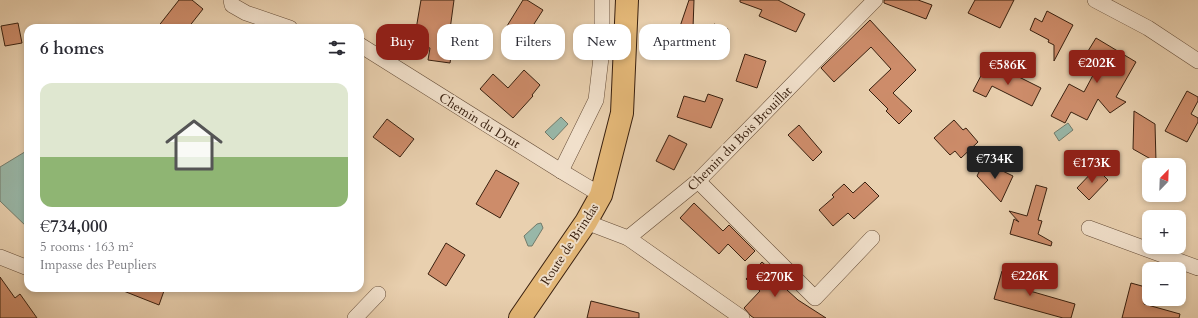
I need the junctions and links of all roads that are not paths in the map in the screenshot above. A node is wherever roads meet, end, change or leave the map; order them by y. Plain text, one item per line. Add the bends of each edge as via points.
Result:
1 (231, 0) edge
2 (602, 0) edge
3 (627, 0) edge
4 (875, 0) edge
5 (1095, 0) edge
6 (278, 24) edge
7 (364, 48) edge
8 (1198, 61) edge
9 (561, 171) junction
10 (698, 181) junction
11 (601, 195) junction
12 (586, 222) junction
13 (1089, 228) dead end
14 (628, 238) junction
15 (872, 238) dead end
16 (0, 257) edge
17 (24, 266) edge
18 (1198, 268) edge
19 (378, 294) dead end
20 (355, 318) edge
21 (520, 318) edge
22 (742, 318) edge

1 - 6 street via 232,5 246,13
2 - 9 street via 602,49 596,100
3 - 11 main road, Route de Brindas via 622,113
4 - 10 street, Chemin du Bois Brouillat
5 - 8 street via 1148,28
7 - 9 street, Chemin du Drut
9 - 11 street, Chemin du Drut
10 - 14 street, Chemin du Bois Brouillat
10 - 15 street via 815,298
11 - 12 main road, Route de Brindas
12 - 14 street
12 - 21 main road, Route de Brindas
13 - 18 street
14 - 22 street
16 - 17 street
19 - 20 street

